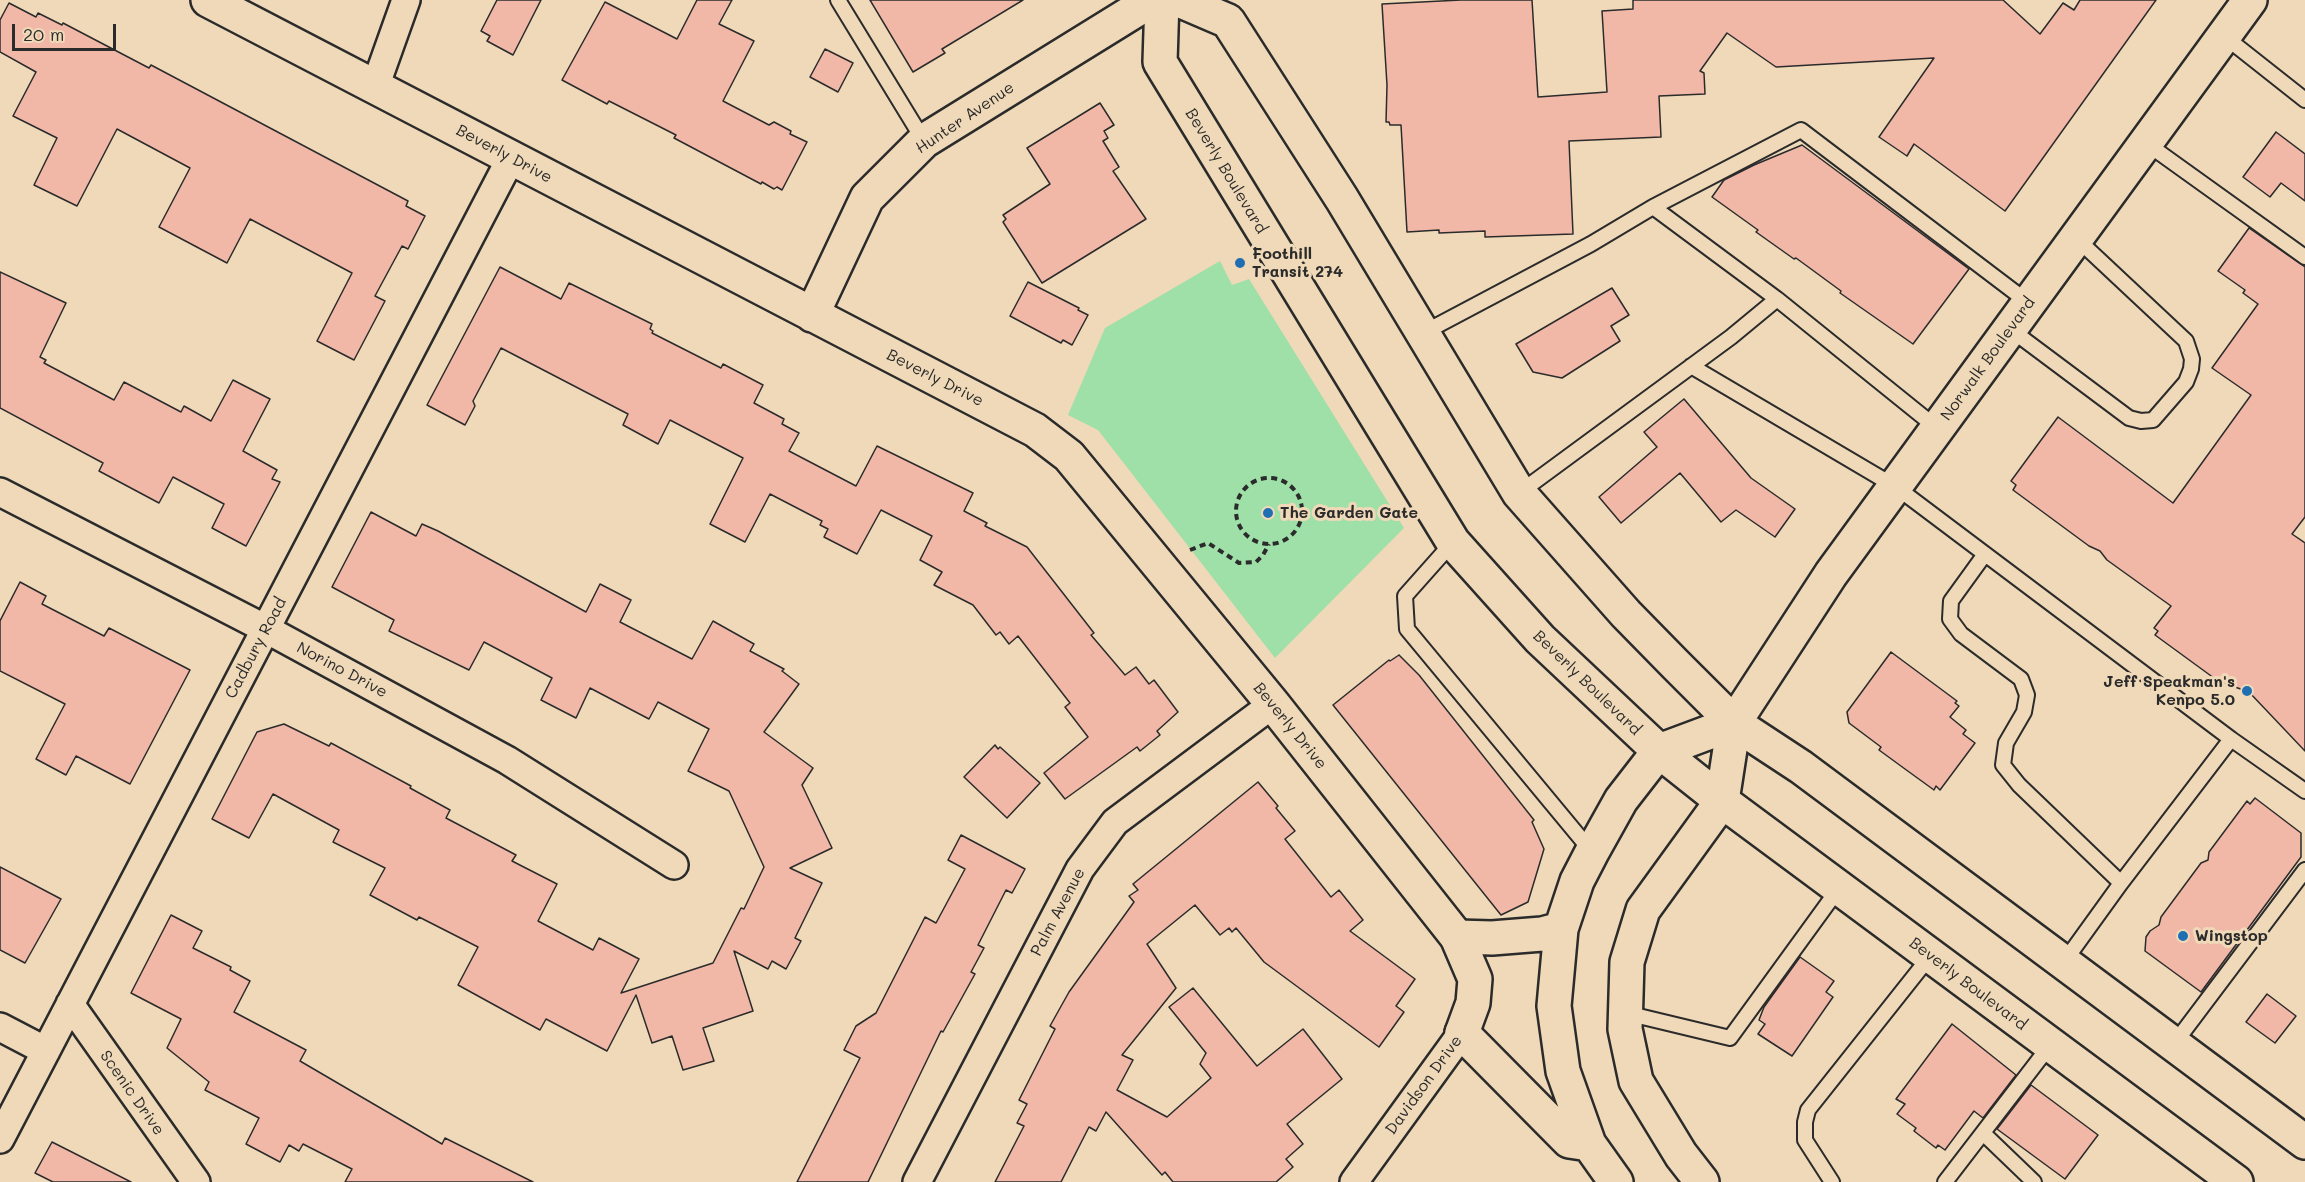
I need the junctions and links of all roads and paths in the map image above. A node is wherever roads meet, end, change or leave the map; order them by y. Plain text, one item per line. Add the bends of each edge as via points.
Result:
1 (208, 0) edge
2 (406, 0) edge
3 (838, 0) edge
4 (1152, 0) edge
5 (1162, 0) edge
6 (1179, 0) edge
7 (2250, 0) edge
8 (2224, 36) junction
9 (375, 87) junction
10 (2305, 99) edge
11 (924, 141) junction
12 (2146, 143) junction
13 (511, 158) junction
14 (1653, 207) junction
15 (2076, 238) junction
16 (2305, 258) edge
17 (1777, 299) junction
18 (2029, 303) junction
19 (812, 315) junction
20 (2010, 329) junction
21 (1423, 333) junction
22 (1691, 366) junction
23 (1937, 428) junction
24 (1896, 487) junction
25 (0, 492) edge
26 (1519, 493) junction
27 (1453, 542) junction
28 (1269, 544) junction
29 (1985, 554) junction
30 (1162, 569) junction
31 (266, 629) junction
32 (1273, 704) junction
33 (1734, 723) junction
34 (2231, 739) junction
35 (1659, 751) junction
36 (2305, 791) edge
37 (1722, 801) junction
38 (1592, 852) junction
39 (674, 865) dead end
40 (2305, 870) edge
41 (2121, 883) junction
42 (1839, 888) junction
43 (1561, 929) junction
44 (1456, 937) junction
45 (1931, 955) junction
46 (2064, 962) junction
47 (1475, 979) joint
48 (70, 1004) junction
49 (1626, 1013) junction
50 (0, 1027) edge
51 (1462, 1033) junction
52 (2051, 1044) junction
53 (2174, 1044) junction
54 (46, 1051) junction
55 (1983, 1133) junction
56 (0, 1138) edge
57 (2305, 1142) edge
58 (1589, 1144) junction
59 (196, 1182) edge
60 (917, 1182) edge
61 (1354, 1182) edge
62 (1616, 1182) edge
63 (1702, 1182) edge
64 (1832, 1182) edge
65 (1945, 1182) edge
66 (2034, 1182) edge
67 (2236, 1182) edge

1 - 9 main road, Beverly Drive
2 - 9 street
3 - 11 lane
4 - 11 main road, Hunter Avenue
5 - 27 main road, Beverly Boulevard via 1160,62
6 - 21 main road via 1228,21
7 - 8 main road, Norwalk Boulevard
8 - 10 lane
8 - 12 main road, Norwalk Boulevard
9 - 13 main road, Beverly Drive
11 - 19 main road, Hunter Avenue via 867,198
12 - 15 main road, Norwalk Boulevard
12 - 16 lane
13 - 19 main road, Beverly Drive
13 - 31 street, Cadbury Road
14 - 17 lane
14 - 18 lane via 1801,130
14 - 21 lane
15 - 18 main road, Norwalk Boulevard
15 - 20 lane via 2186,341 2192,359 2186,382 2153,420 2129,418
17 - 22 lane
17 - 23 lane
18 - 20 main road, Norwalk Boulevard
19 - 30 main road, Beverly Drive via 1035,430 1069,456
20 - 23 main road, Norwalk Boulevard
21 - 26 main road
22 - 24 lane
22 - 26 lane
23 - 24 main road, Norwalk Boulevard
24 - 29 lane
24 - 33 main road, Norwalk Boulevard via 1831,574
25 - 31 street, Norino Drive
26 - 33 main road via 1626,614
27 - 35 main road, Beverly Boulevard via 1540,639
27 - 38 lane via 1405,596 1407,629
28 - 28 path via 1291,536 1302,517 1302,505 1291,485 1272,477 1251,482 1237,498 1235,509 1240,529 1257,543
28 - 30 path via 1256,562 1239,563 1208,543
29 - 34 lane
29 - 41 lane via 1951,601 1950,620 1961,634 2022,679 2027,695 2024,712 2006,744 2004,765 2019,785
30 - 32 main road, Beverly Drive
31 - 39 street, Norino Drive via 507,760
31 - 48 street, Cadbury Road
32 - 44 main road, Beverly Drive
32 - 60 street, Palm Avenue via 1115,822 1080,869
33 - 35 main road
33 - 37 main road
33 - 46 main road via 1801,767
34 - 36 lane
34 - 41 lane
35 - 37 main road, Beverly Boulevard
35 - 38 main road via 1621,800
37 - 42 main road, Beverly Boulevard
37 - 49 main road via 1643,910 1627,962
38 - 43 main road via 1576,881
40 - 53 lane
41 - 46 lane
42 - 45 main road, Beverly Boulevard
42 - 49 lane via 1730,1038
43 - 44 main road via 1522,936
43 - 58 main road via 1554,1006 1563,1071
44 - 47 main road, Beverly Drive
45 - 52 main road, Beverly Boulevard
45 - 64 lane via 1808,1110 1804,1140
46 - 53 main road
47 - 51 main road, Davidson Drive via 1473,1003
48 - 54 street, Cadbury Road
48 - 59 street, Scenic Drive
49 - 63 main road via 1636,1081
50 - 54 street
51 - 58 main road via 1569,1141
51 - 61 street, Davidson Drive
52 - 55 lane
52 - 67 main road, Beverly Boulevard
53 - 57 main road
54 - 56 street, Cadbury Road
55 - 65 lane
55 - 66 lane
58 - 62 main road

